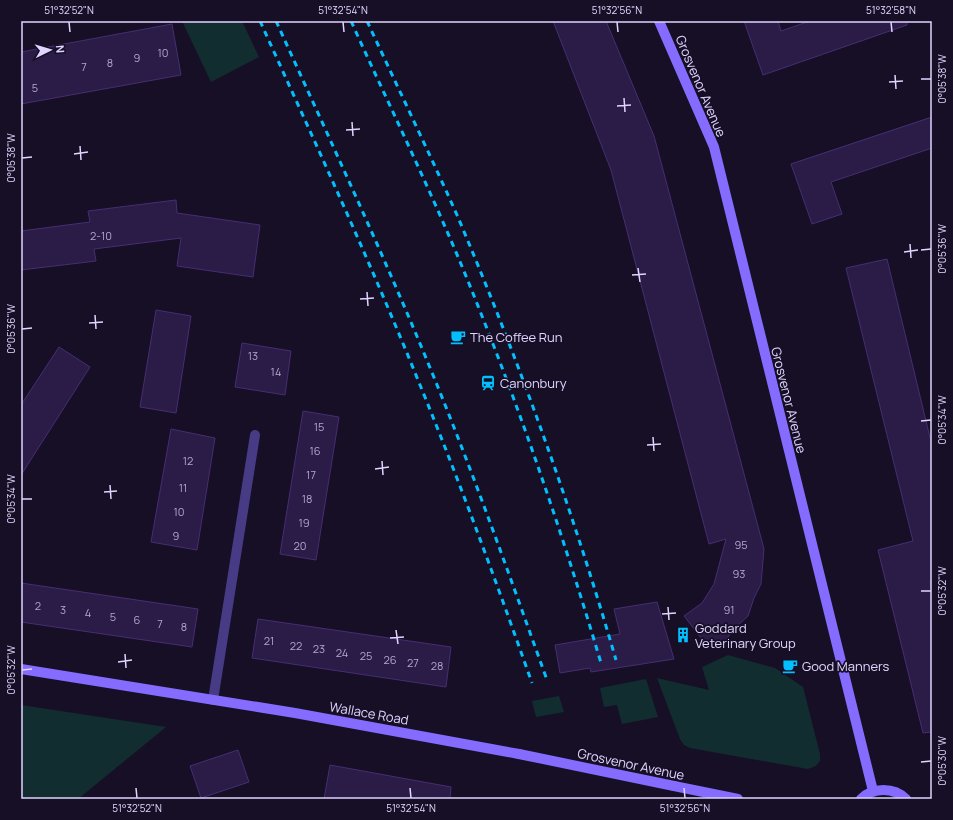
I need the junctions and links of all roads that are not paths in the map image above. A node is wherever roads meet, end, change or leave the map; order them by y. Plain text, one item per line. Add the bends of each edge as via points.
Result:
1 (659, 21) edge
2 (255, 435) dead end
3 (21, 670) edge
4 (213, 700) junction
5 (519, 754) joint
6 (872, 791) junction
7 (738, 799) edge
8 (860, 799) edge
9 (906, 799) edge

1 - 6 street, Grosvenor Avenue via 714,147
2 - 4 street
3 - 4 street, Wallace Road
4 - 5 street, Wallace Road
5 - 7 street, Grosvenor Avenue, bridge
6 - 8 street
6 - 9 street via 895,791

